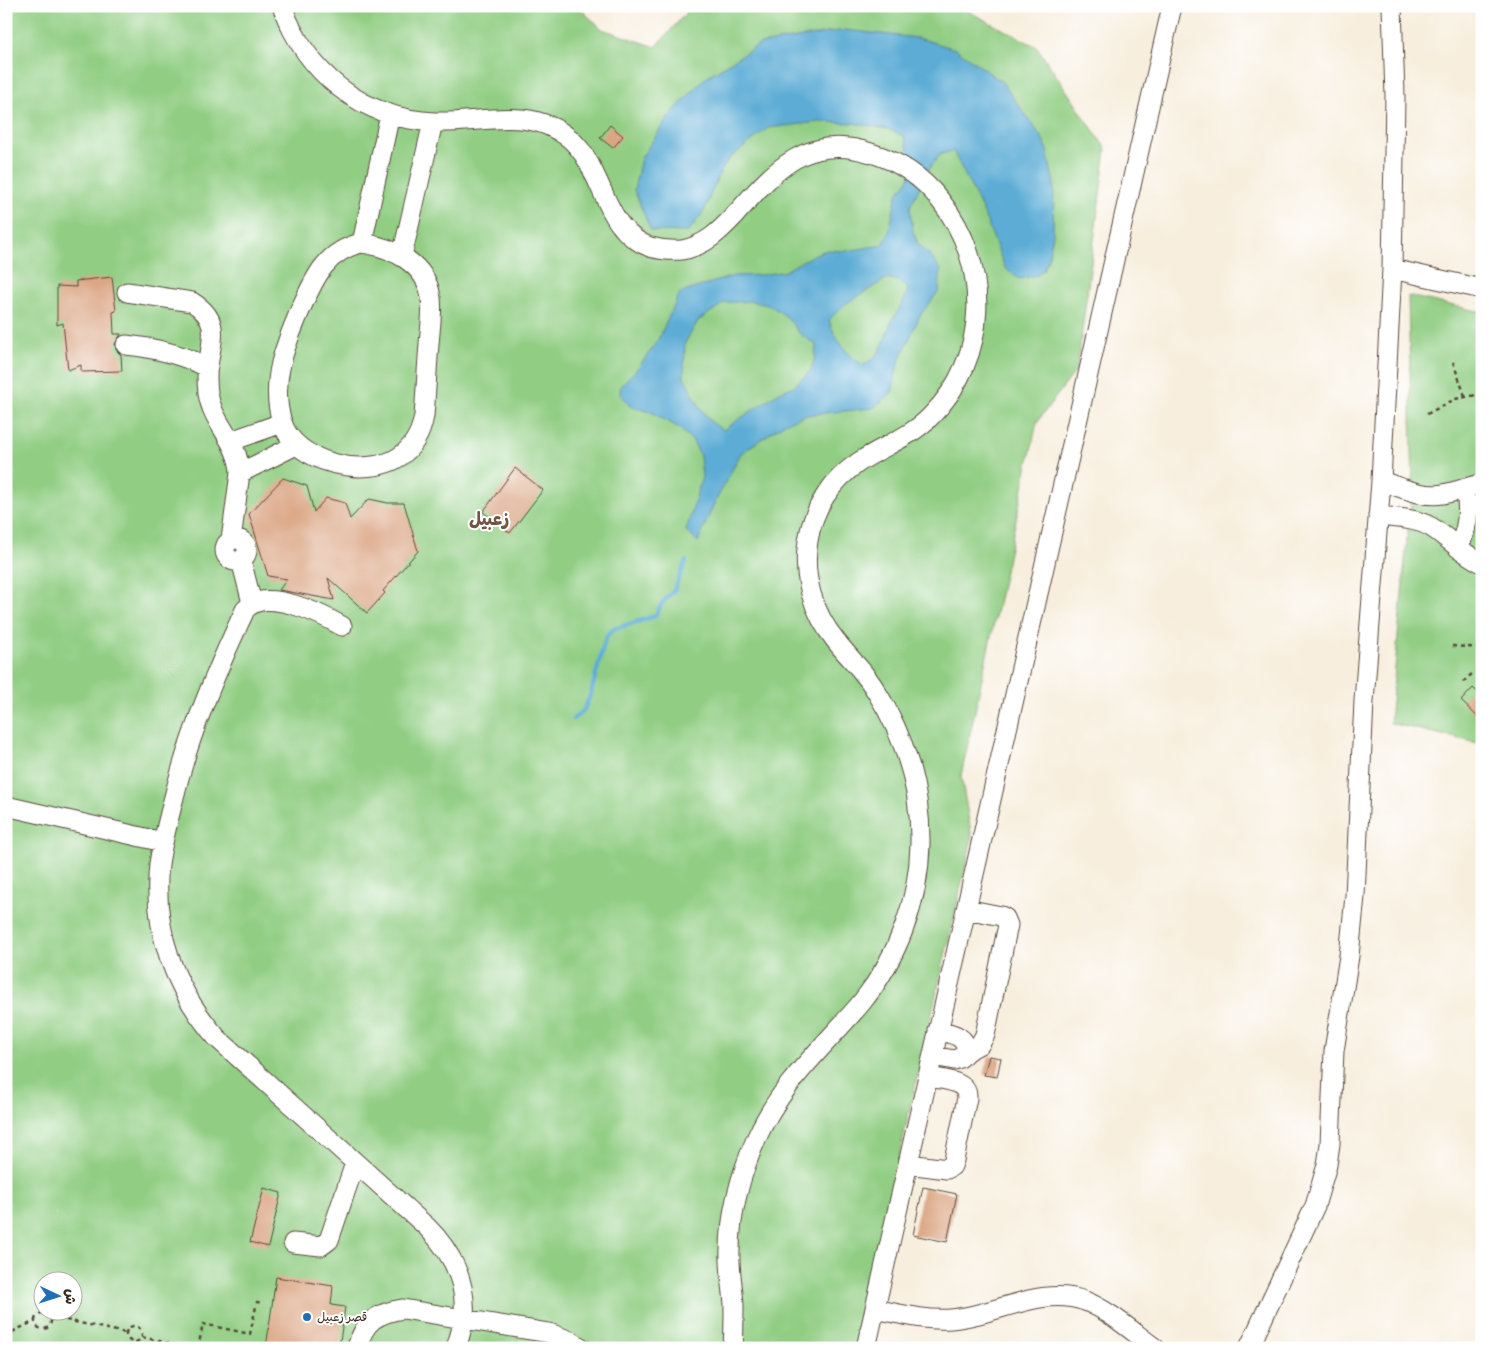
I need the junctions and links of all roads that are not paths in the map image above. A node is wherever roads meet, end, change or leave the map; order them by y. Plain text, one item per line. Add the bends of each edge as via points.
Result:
1 (282, 6) edge
2 (1172, 6) edge
3 (1392, 6) edge
4 (390, 114) junction
5 (433, 122) junction
6 (362, 243) junction
7 (402, 256) junction
8 (1392, 270) junction
9 (1482, 289) edge
10 (128, 292) dead end
11 (126, 345) dead end
12 (208, 367) junction
13 (282, 423) junction
14 (230, 441) junction
15 (296, 445) junction
16 (240, 474) junction
17 (1381, 481) junction
18 (1473, 486) edge
19 (1475, 510) edge
20 (1378, 516) junction
21 (1474, 530) edge
22 (1458, 548) junction
23 (1482, 563) edge
24 (252, 603) junction
25 (342, 626) dead end
26 (6, 806) edge
27 (163, 842) junction
28 (966, 909) junction
29 (938, 1030) junction
30 (967, 1051) junction
31 (932, 1056) junction
32 (928, 1077) junction
33 (355, 1162) junction
34 (908, 1164) junction
35 (293, 1243) dead end
36 (875, 1309) junction
37 (464, 1319) junction
38 (357, 1348) edge
39 (456, 1348) edge
40 (582, 1348) edge
41 (733, 1348) edge
42 (866, 1348) edge
43 (1155, 1348) edge
44 (1249, 1348) edge

1 - 4 street via 299,44 320,71 353,97
2 - 28 street
3 - 8 street via 1395,96
4 - 5 street
4 - 6 street
5 - 7 street
5 - 41 street via 512,117 543,123 558,130 582,150 591,163 622,228 644,244 670,251 684,250 709,240 768,178 795,158 826,149 858,149 909,171 938,197 961,233 972,263 978,302 977,326 956,384 916,430 861,461 832,486 822,501 808,536 807,574 816,608 833,638 870,680 906,755 920,818 919,866 910,913 883,972 859,1006 778,1099 755,1143 740,1186 731,1227
6 - 7 street
6 - 13 street via 342,249 322,268 285,344 277,382
7 - 15 street via 424,277 432,305 424,416 416,440 398,457 364,466 322,460
8 - 9 street
8 - 17 street
10 - 12 street via 183,300 200,307 207,314 213,332
11 - 12 street via 176,354
12 - 14 street via 212,410
13 - 14 street
13 - 15 street
14 - 16 street via 238,456
15 - 16 street
16 - 24 street via 232,540 245,543 247,553 241,560
17 - 18 street via 1426,494 1443,494
17 - 20 street
18 - 19 street
19 - 21 street
20 - 22 street via 1424,523
20 - 44 street via 1364,700 1354,906 1334,1052 1327,1165 1315,1206
21 - 22 street
22 - 23 street
24 - 25 street via 263,600 290,605 317,613
24 - 27 street via 243,614 204,701
26 - 27 street
27 - 33 street via 158,883 160,923 170,962 186,996 217,1038
28 - 29 street
28 - 30 street via 1001,916 1008,925 985,1035 980,1044
29 - 30 street via 961,1037
29 - 31 street
30 - 31 street via 954,1060
31 - 32 street
32 - 34 street
32 - 34 street via 960,1084 967,1092 953,1163 944,1169
33 - 35 street via 330,1240 321,1246
33 - 37 street via 446,1248 462,1289
34 - 36 street
36 - 42 street
36 - 43 street via 923,1319 952,1319 1048,1297 1072,1298 1096,1306
37 - 38 street via 417,1310 391,1311 373,1318
37 - 39 street
37 - 40 street via 549,1333

